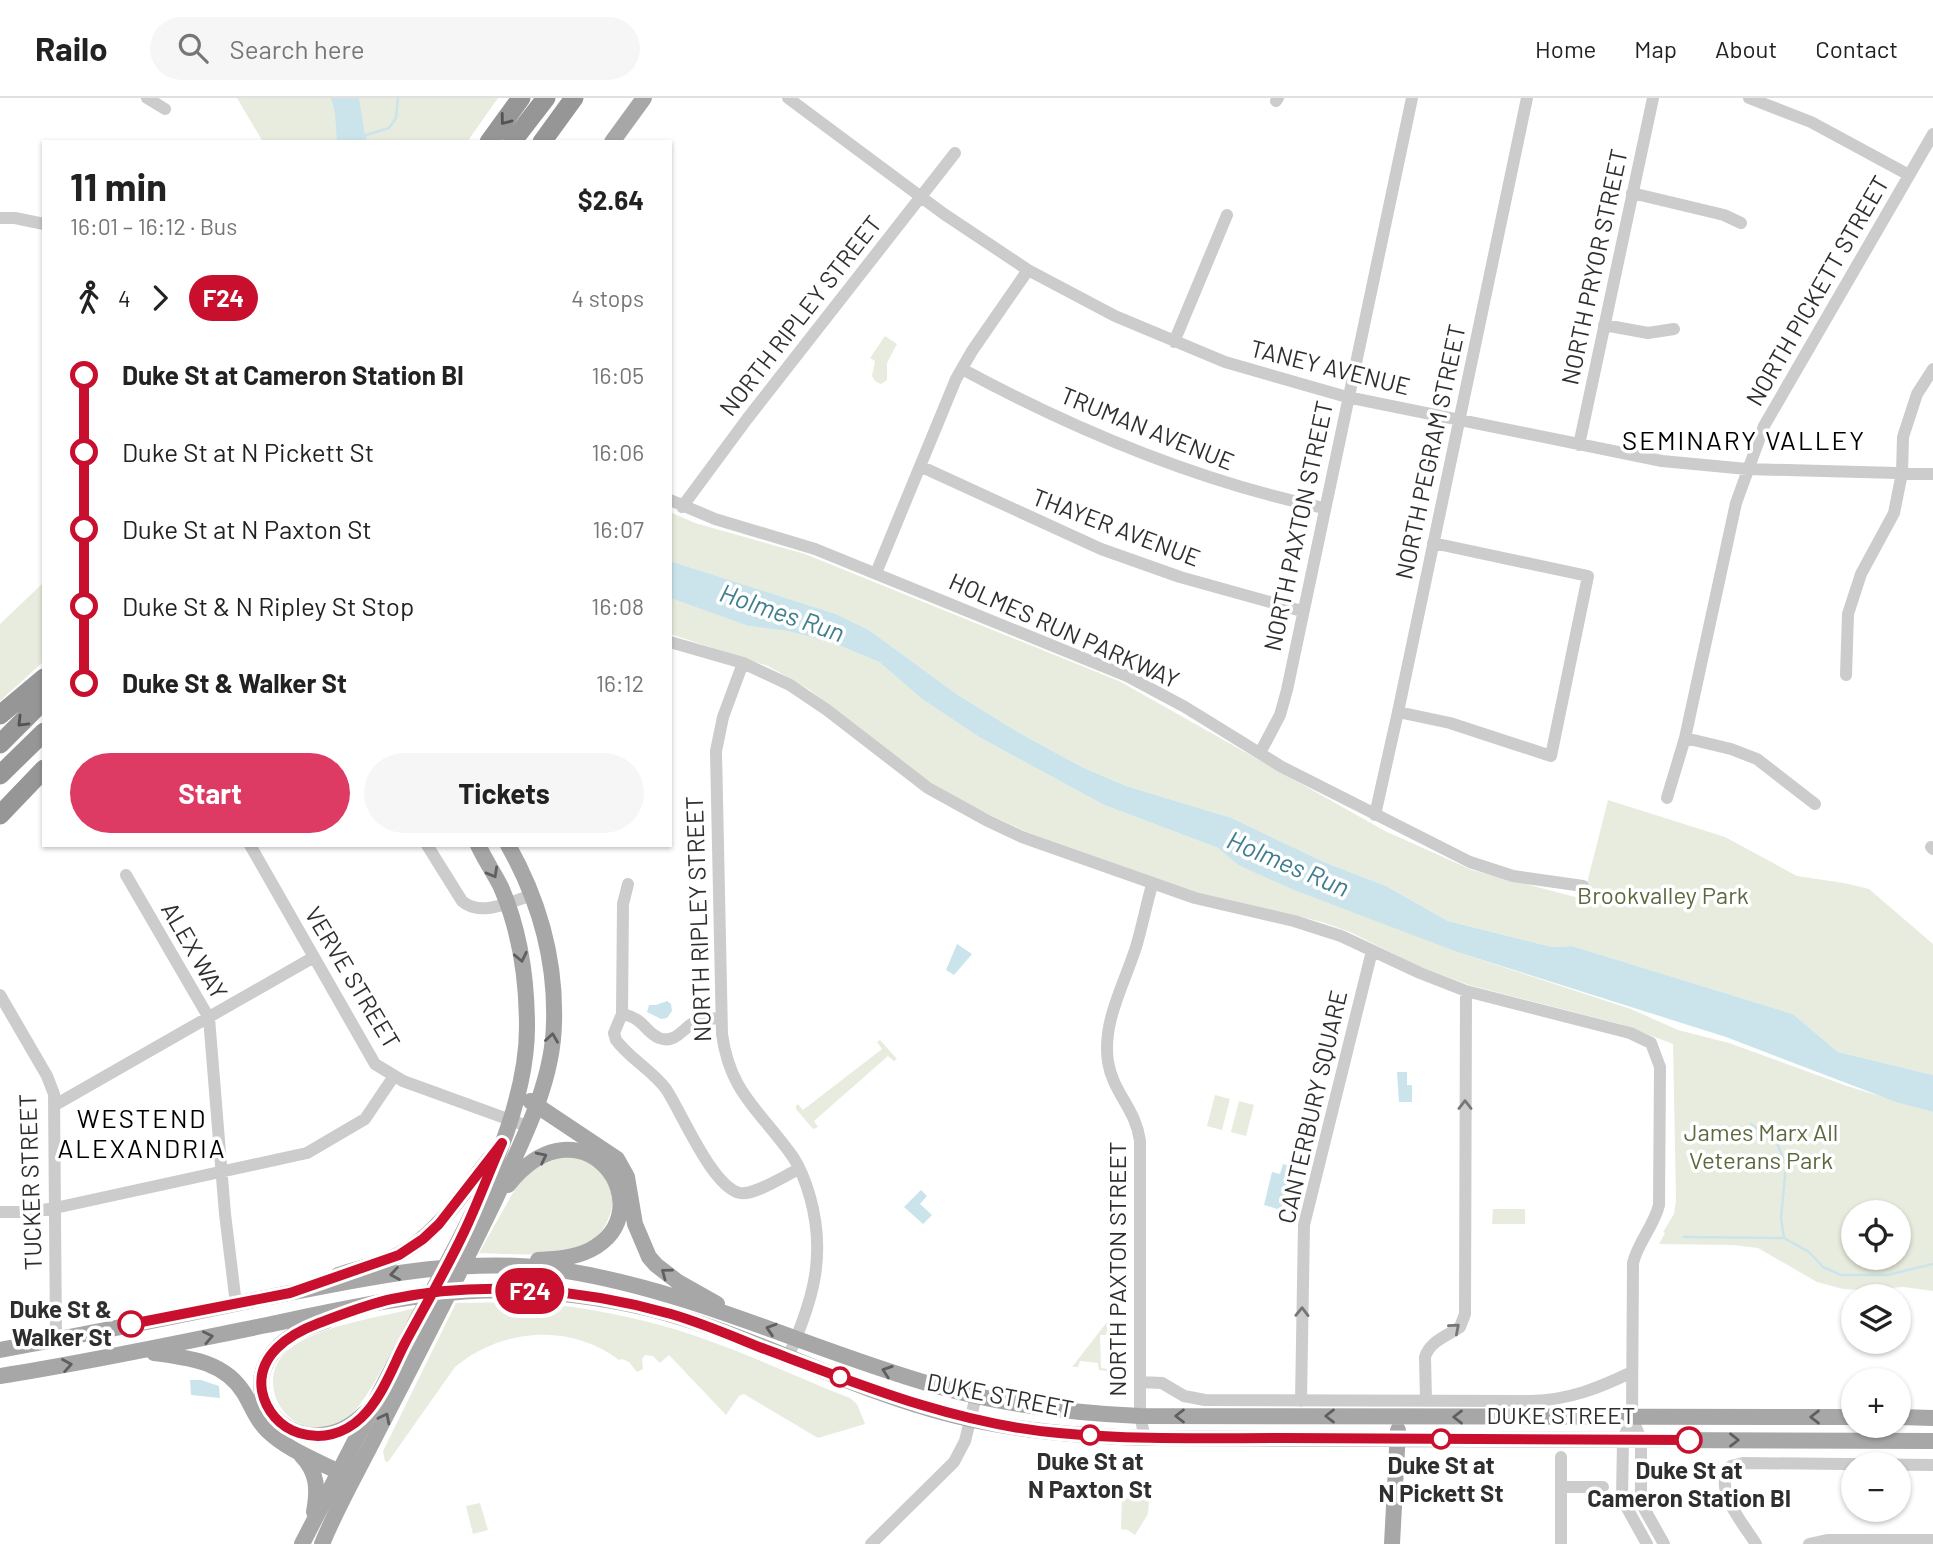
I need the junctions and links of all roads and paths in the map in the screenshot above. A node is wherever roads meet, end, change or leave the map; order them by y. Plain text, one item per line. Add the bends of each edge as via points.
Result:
1 (147, 98) edge
2 (521, 98) edge
3 (546, 98) edge
4 (574, 98) edge
5 (644, 98) edge
6 (788, 98) edge
7 (1412, 98) edge
8 (1527, 98) edge
9 (1653, 98) edge
10 (1749, 98) edge
11 (165, 109) dead end
12 (1933, 134) edge
13 (490, 140) edge
14 (514, 140) edge
15 (543, 140) edge
16 (613, 140) edge
17 (955, 153) dead end
18 (1909, 175) junction
19 (1632, 193) junction
20 (922, 197) junction
21 (1227, 215) dead end
22 (0, 218) edge
23 (42, 222) edge
24 (1741, 223) dead end
25 (1028, 270) junction
26 (1604, 325) junction
27 (1674, 328) dead end
28 (1174, 342) junction
29 (962, 369) junction
30 (1933, 369) edge
31 (1347, 397) junction
32 (1459, 421) junction
33 (1579, 445) junction
34 (922, 467) junction
35 (1747, 469) junction
36 (1902, 473) junction
37 (1933, 474) edge
38 (672, 501) edge
39 (682, 507) junction
40 (1324, 508) junction
41 (1433, 543) junction
42 (876, 573) junction
43 (1302, 611) junction
44 (672, 643) edge
45 (744, 663) junction
46 (1846, 675) dead end
47 (42, 680) edge
48 (42, 702) edge
49 (1398, 712) junction
50 (0, 715) edge
51 (42, 734) edge
52 (1685, 738) junction
53 (0, 744) edge
54 (1260, 753) junction
55 (42, 765) edge
56 (42, 771) edge
57 (0, 775) edge
58 (1667, 798) dead end
59 (0, 804) edge
60 (1815, 804) dead end
61 (0, 815) edge
62 (1375, 815) junction
63 (251, 847) edge
64 (428, 847) edge
65 (479, 847) edge
66 (509, 847) edge
67 (126, 875) dead end
68 (628, 884) dead end
69 (1152, 885) junction
70 (1583, 886) dead end
71 (533, 895) junction
72 (507, 903) junction
73 (1372, 951) junction
74 (314, 957) junction
75 (1466, 991) junction
76 (0, 995) edge
77 (622, 1014) junction
78 (209, 1018) junction
79 (721, 1023) junction
80 (394, 1076) junction
81 (518, 1094) junction
82 (536, 1104) junction
83 (55, 1105) junction
84 (510, 1119) junction
85 (527, 1126) junction
86 (502, 1143) junction
87 (799, 1168) junction
88 (222, 1173) junction
89 (54, 1208) junction
90 (0, 1212) edge
91 (482, 1225) junction
92 (468, 1239) junction
93 (487, 1264) junction
94 (290, 1293) junction
95 (388, 1300) junction
96 (236, 1304) junction
97 (746, 1321) junction
98 (796, 1338) junction
99 (56, 1339) junction
100 (0, 1350) edge
101 (141, 1351) junction
102 (788, 1357) junction
103 (1632, 1371) junction
104 (0, 1376) edge
105 (1140, 1382) junction
106 (976, 1396) junction
107 (1301, 1401) junction
108 (1426, 1401) junction
109 (373, 1405) junction
110 (1140, 1416) junction
111 (1398, 1417) junction
112 (1841, 1417) edge
113 (1632, 1418) junction
114 (1911, 1418) edge
115 (1933, 1418) edge
116 (972, 1419) junction
117 (1139, 1438) junction
118 (1397, 1439) junction
119 (1622, 1439) junction
120 (1641, 1439) junction
121 (1933, 1441) edge
122 (293, 1448) junction
123 (1561, 1457) dead end
124 (1933, 1465) edge
125 (350, 1469) junction
126 (1561, 1487) junction
127 (1604, 1487) dead end
128 (310, 1528) junction
129 (1930, 1541) edge
130 (302, 1544) edge
131 (322, 1544) edge
132 (871, 1544) edge
133 (1392, 1544) edge
134 (1561, 1544) edge
135 (1647, 1544) edge
136 (1664, 1544) edge
137 (1756, 1544) edge
138 (1809, 1544) edge

1 - 11 street
2 -> 13 highway
3 - 14 highway
4 - 15 highway
5 - 16 main road
6 - 20 street, TANEY AVENUE
7 - 31 street, NORTH PAXTON STREET
8 - 32 street, NORTH PEGRAM STREET
9 - 19 street, NORTH PRYOR STREET
10 - 18 street via 1811,122
12 - 18 street, NORTH PICKETT STREET
17 - 20 street, NORTH RIPLEY STREET
18 - 35 street, NORTH PICKETT STREET via 1764,425
19 - 24 street
19 - 26 street, NORTH PRYOR STREET
20 - 25 street, TANEY AVENUE
20 - 39 street, NORTH RIPLEY STREET
21 - 28 street
22 - 23 street
25 - 28 street, TANEY AVENUE
25 - 29 street
26 - 27 street via 1648,333
26 - 33 street, NORTH PRYOR STREET
28 - 31 street, TANEY AVENUE via 1247,369
29 - 34 street
29 - 40 street, TRUMAN AVENUE via 1093,434 1153,458 1210,479
30 - 36 street via 1917,394 1903,437
31 - 32 street, TANEY AVENUE
31 - 40 street, NORTH PAXTON STREET
32 - 33 street, TANEY AVENUE
32 - 41 street, NORTH PEGRAM STREET
33 - 35 street, TANEY AVENUE via 1662,461
34 - 42 street
34 - 43 street, THAYER AVENUE via 1122,557
35 - 36 street, TANEY AVENUE
35 - 52 street, NORTH PICKETT STREET
36 - 37 street, TANEY AVENUE
36 - 46 street via 1894,513 1861,574 1848,614
38 - 39 street, HOLMES RUN PARKWAY
39 - 42 street, HOLMES RUN PARKWAY via 797,542
40 - 43 street, NORTH PAXTON STREET
41 - 49 street, NORTH PEGRAM STREET
41 - 49 street via 1588,576 1551,756 1468,728
42 - 54 street, HOLMES RUN PARKWAY via 1127,676
43 - 54 street, NORTH PAXTON STREET via 1280,715
44 - 45 street
45 - 69 street via 812,699 908,774 962,808 1022,837
45 - 79 street, NORTH RIPLEY STREET via 723,717 716,751
47 - 50 highway
48 -> 53 highway
49 - 62 street, NORTH PEGRAM STREET
51 - 57 highway
52 - 58 street, NORTH PICKETT STREET
52 - 60 street via 1757,759
54 - 62 street, HOLMES RUN PARKWAY
55 - 59 highway
56 - 61 highway
62 - 70 street, HOLMES RUN PARKWAY via 1492,870
63 - 74 street, VERVE STREET
64 - 72 street via 469,906 478,909
65 -> 72 main road
66 - 71 main road
67 - 78 street, ALEX WAY
68 - 77 street via 623,907
69 - 73 street via 1294,921
69 - 105 street, NORTH PAXTON STREET via 1107,1042 1113,1081 1136,1121 1140,1141
71 - 72 street
82 -> 71 main road via 554,1025 551,967
72 -> 81 main road via 522,958 526,1004 526,1052
73 - 75 street
107 -> 73 street, CANTERBURY SQUARE via 1304,1225
74 - 78 street
74 - 80 street, VERVE STREET via 370,1056
75 - 103 street via 1630,1033 1651,1043 1660,1067 1659,1205 1633,1263
108 -> 75 street via 1427,1350 1460,1327 1465,1314
76 - 83 street, TUCKER STREET via 47,1076
77 - 79 street via 636,1017 660,1038 675,1037 688,1025 697,1028
77 - 87 street via 614,1033 616,1040 665,1088 705,1159 728,1186 749,1193
78 - 83 street
78 - 88 street, ALEX WAY
79 - 87 street, NORTH RIPLEY STREET via 726,1058 744,1098
80 - 84 street, VERVE STREET
80 - 88 street via 368,1116 339,1136 307,1153
81 - 82 main road
81 - 84 main road
82 - 85 main road
97 -> 82 main road via 656,1265 637,1232 623,1166
83 - 89 street, TUCKER STREET
84 - 85 street, VERVE STREET
84 - 86 main road
85 - 91 main road
86 - 92 main road
86 - 94 main road via 423,1239 399,1255
87 - 98 street, NORTH RIPLEY STREET via 814,1213 818,1250 814,1287
88 - 89 street
88 - 96 street, ALEX WAY
89 - 90 street
89 - 99 street, TUCKER STREET
91 - 92 main road
91 -> 93 main road via 509,1183 544,1154 566,1149 589,1154 604,1164 616,1181 619,1213 613,1229 598,1245 569,1257
92 - 109 main road
125 -> 92 main road via 435,1320
93 -> 94 main road, DUKE STREET via 420,1270
93 - 97 main road, DUKE STREET via 615,1280
94 - 96 main road, DUKE STREET
101 -> 95 main road, DUKE STREET
95 - 102 main road, DUKE STREET via 475,1290 566,1294 669,1314
95 - 109 main road via 291,1337 271,1355 262,1376 263,1396 273,1415 305,1435 343,1431
96 - 99 main road, DUKE STREET
98 -> 97 main road, DUKE STREET
98 - 102 street, NORTH RIPLEY STREET
106 -> 98 main road, DUKE STREET via 911,1379
99 - 100 main road, DUKE STREET
104 -> 101 main road, DUKE STREET
101 - 122 main road via 222,1369 239,1386 265,1429
102 - 116 main road, DUKE STREET via 910,1402
103 - 108 street, DUKE STREET via 1586,1393 1547,1401
103 - 113 street
105 - 107 street, DUKE STREET via 1162,1382 1198,1400
105 - 110 street, NORTH PAXTON STREET
106 - 110 main road, DUKE STREET via 1039,1408
106 - 116 street
107 - 108 street, DUKE STREET
109 - 125 main road
111 -> 110 main road, DUKE STREET
110 - 117 street, NORTH PAXTON STREET
113 -> 111 main road, DUKE STREET
111 - 118 main road
112 -> 113 main road, DUKE STREET
113 - 119 street
113 - 120 street
114 - 115 main road
116 - 117 main road, DUKE STREET via 1054,1433
116 - 132 street via 954,1462
117 - 118 main road, DUKE STREET
118 - 119 main road, DUKE STREET
118 - 133 main road
119 - 120 main road, DUKE STREET
119 - 135 street via 1622,1499
120 -> 121 main road, DUKE STREET
120 - 136 street via 1641,1503
122 - 125 main road
122 - 128 main road via 308,1462 316,1483
123 - 126 street
124 - 137 street via 1731,1466 1726,1474 1727,1498
125 - 128 main road
125 - 131 main road
126 - 127 street
126 - 134 street
128 - 130 main road
129 - 138 street via 1827,1540

